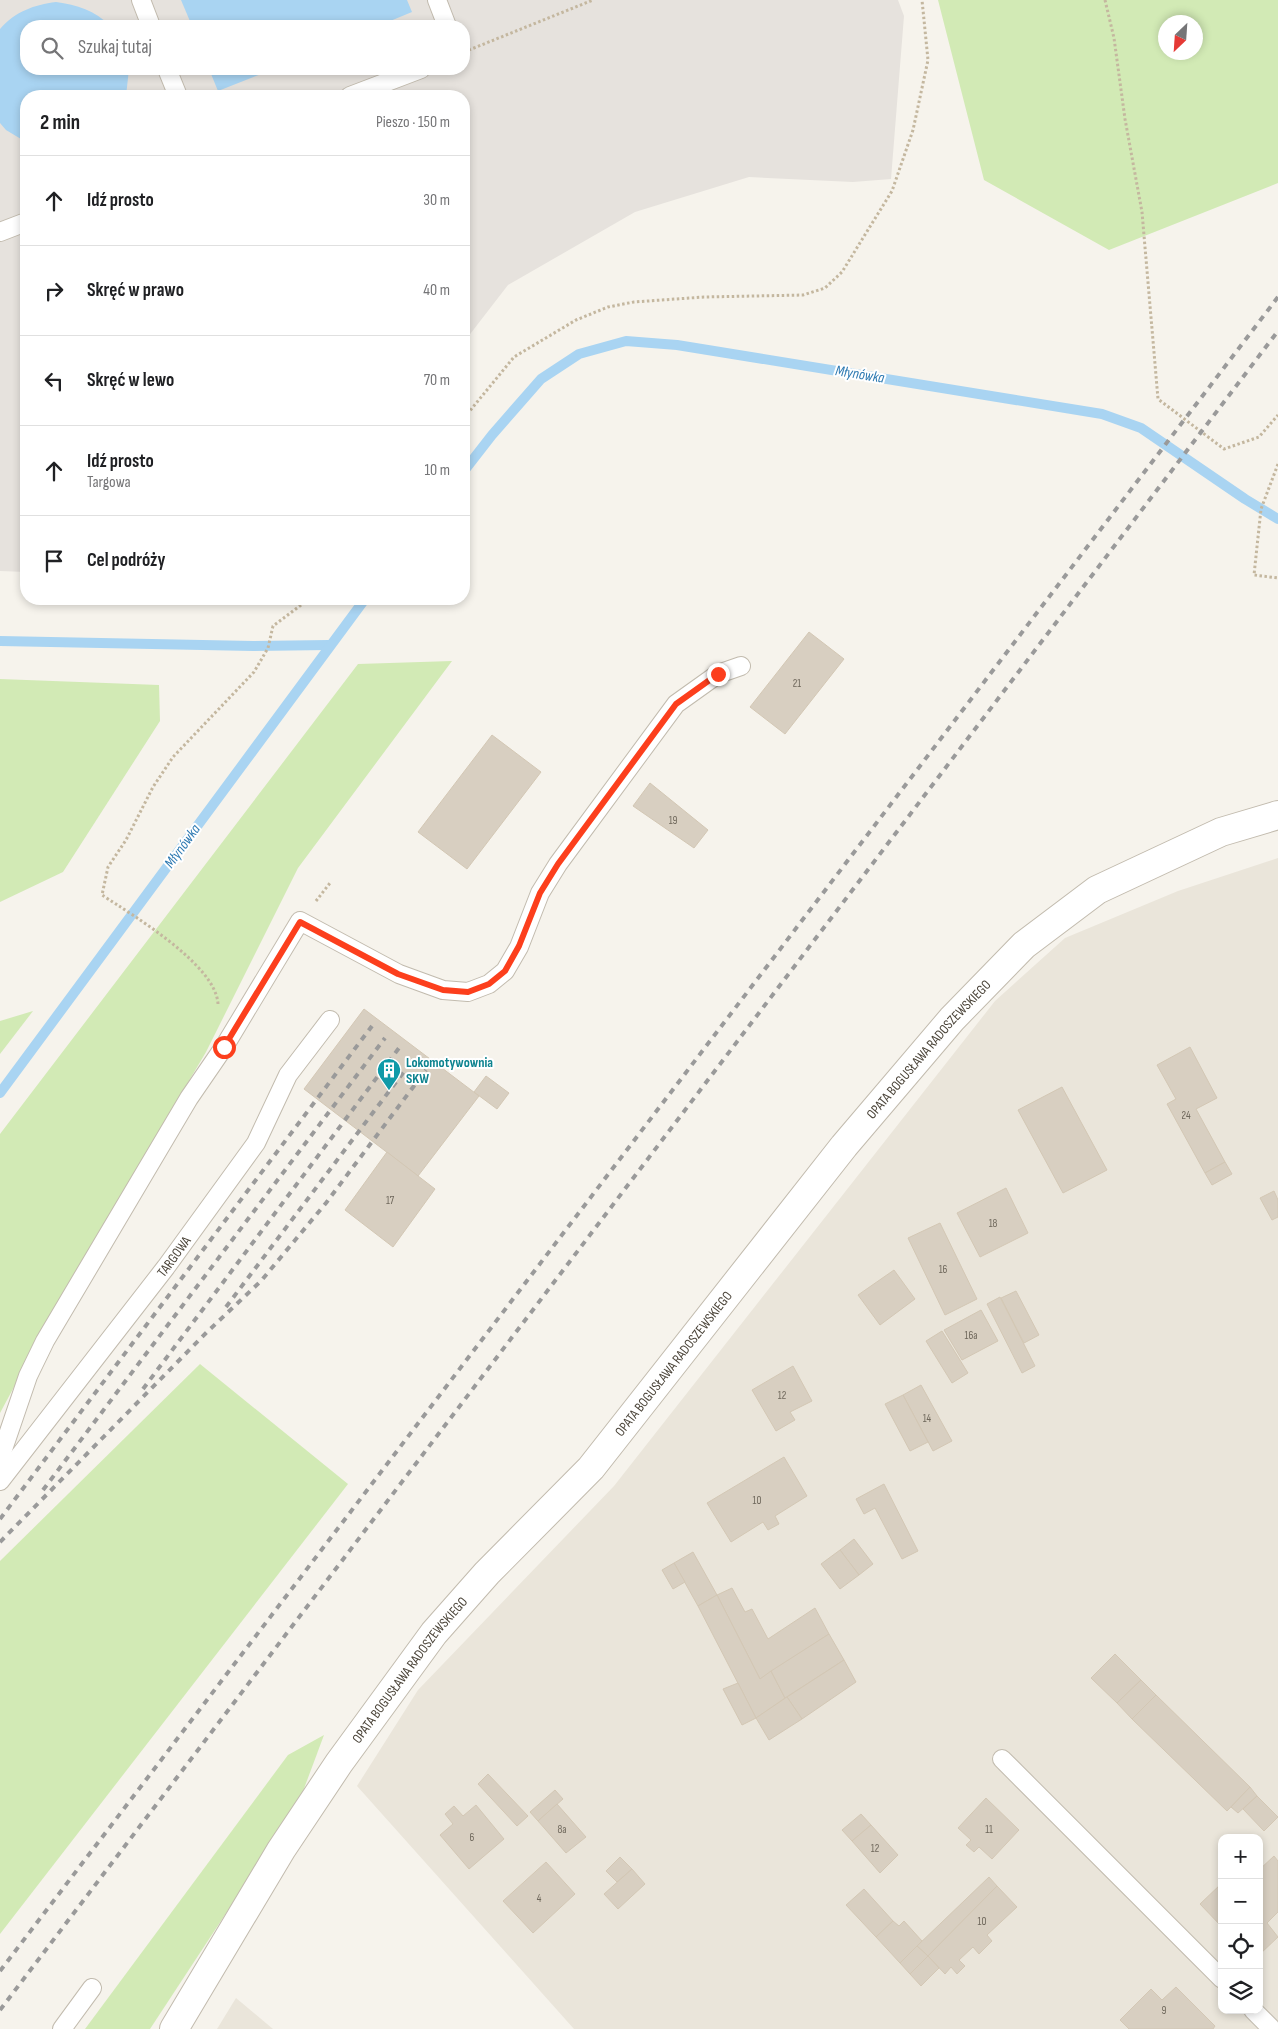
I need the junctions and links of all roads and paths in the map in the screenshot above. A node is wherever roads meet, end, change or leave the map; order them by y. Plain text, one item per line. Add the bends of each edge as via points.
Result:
1 (141, 0) edge
2 (437, 0) edge
3 (594, 0) edge
4 (922, 0) edge
5 (1104, 0) edge
6 (149, 20) edge
7 (445, 20) edge
8 (470, 50) edge
9 (169, 75) edge
10 (405, 75) edge
11 (176, 90) edge
12 (366, 90) edge
13 (20, 224) edge
14 (0, 232) edge
15 (470, 411) edge
16 (1278, 415) edge
17 (1278, 464) edge
18 (1278, 578) edge
19 (302, 605) edge
20 (741, 666) dead end
21 (1278, 815) edge
22 (330, 1020) dead end
23 (224, 1047) junction
24 (0, 1458) edge
25 (0, 1481) edge
26 (1002, 1759) dead end
27 (1218, 1975) edge
28 (92, 1988) dead end
29 (1258, 2014) edge
30 (62, 2029) edge
31 (174, 2029) edge
32 (1272, 2029) edge

1 - 6 lane
2 - 7 lane
3 - 8 path
4 - 15 path via 928,60 913,130 892,191 842,272 825,288 803,295 684,298 608,307 576,320 514,357
5 - 16 path via 1114,38 1142,212 1158,399 1224,449 1259,437
9 - 11 lane
10 - 12 lane
13 - 14 lane
17 - 18 path via 1261,508 1254,575
19 - 23 path via 273,626 268,648 254,672 173,757 153,786 126,840 108,866 102,895 189,957 218,993
20 - 23 lane via 718,674 676,704 558,864 540,893 519,946 505,971 489,984 468,992 443,990 398,974 300,922
21 - 31 street, OPATA BOGUSŁAWA RADOSZEWSKIEGO via 1222,832 1096,890 1024,945 952,1019 838,1154 591,1468 486,1573 434,1632 339,1763 281,1850
22 - 25 lane, TARGOWA via 288,1075 256,1143 160,1274
23 - 24 lane via 189,1098 45,1341 28,1376
26 - 27 lane
28 - 30 lane
29 - 32 lane

